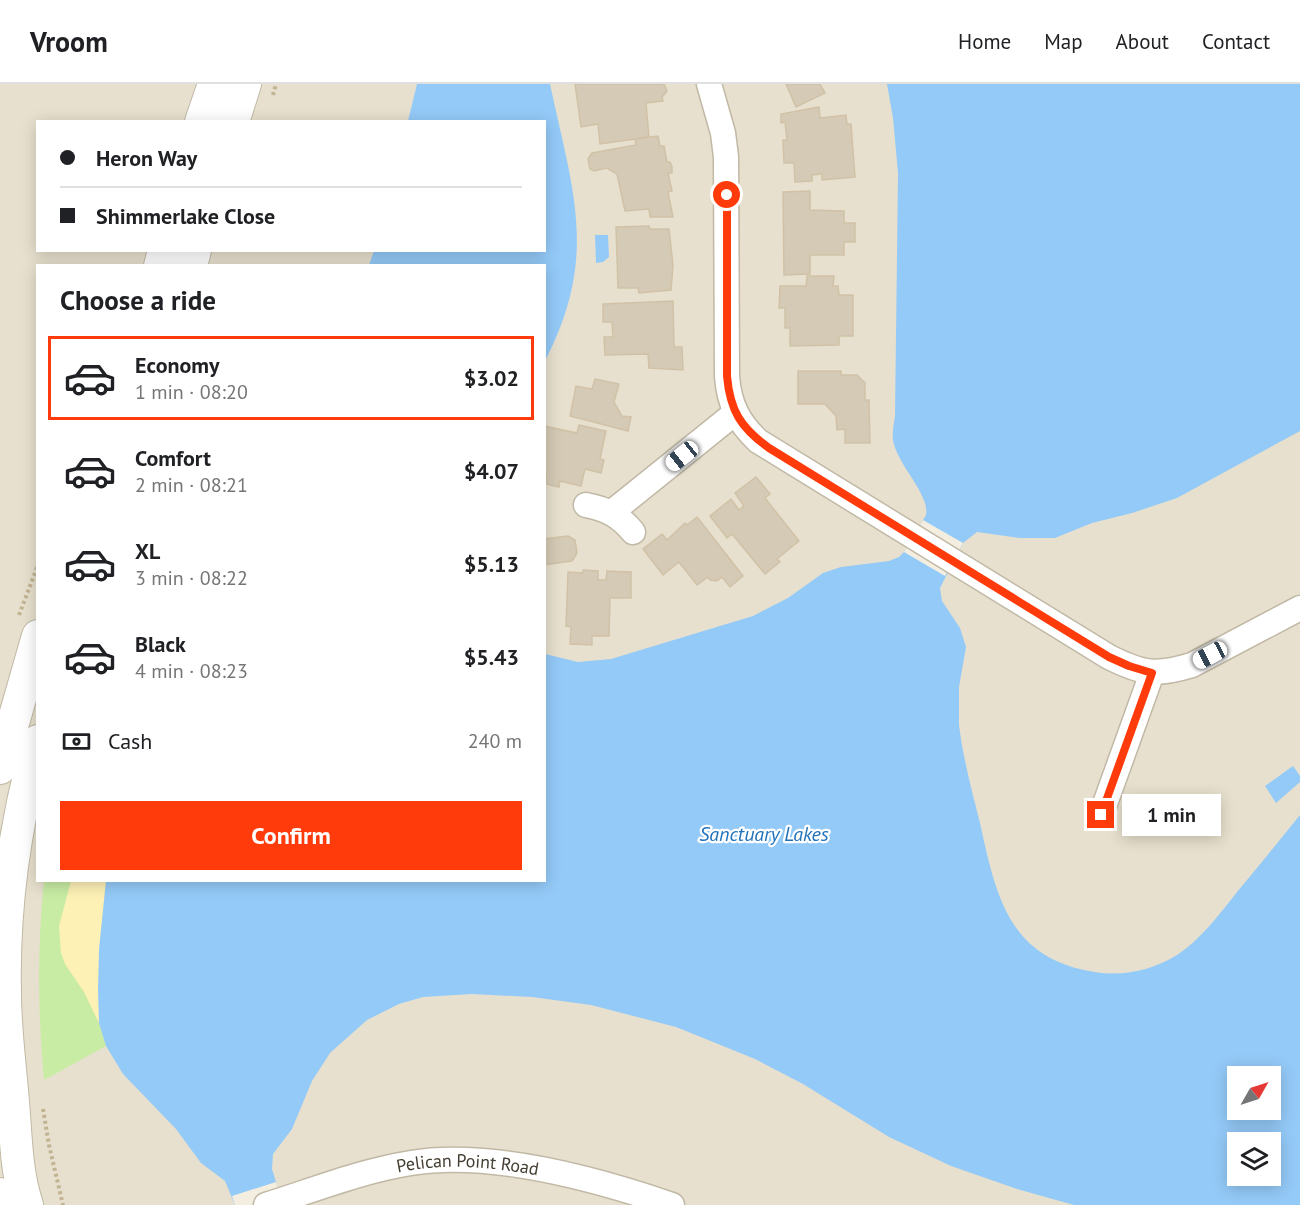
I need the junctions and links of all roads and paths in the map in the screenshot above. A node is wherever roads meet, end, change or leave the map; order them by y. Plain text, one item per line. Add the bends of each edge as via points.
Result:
1 (214, 84) edge
2 (245, 84) edge
3 (709, 84) edge
4 (202, 120) edge
5 (234, 120) edge
6 (735, 413) junction
7 (586, 505) dead end
8 (612, 512) junction
9 (633, 532) dead end
10 (1300, 608) edge
11 (36, 643) edge
12 (1152, 673) junction
13 (36, 748) edge
14 (0, 768) edge
15 (1101, 815) dead end
16 (42, 1101) dead end
17 (0, 1194) edge
18 (274, 1203) edge
19 (2, 1205) edge
20 (27, 1205) edge
21 (63, 1205) edge
22 (672, 1205) edge

1 - 4 street
2 - 5 street
3 - 6 street via 726,157 727,376 728,395
6 - 8 street
6 - 12 street via 748,432 769,448 1109,657
7 - 8 street
8 - 9 street
10 - 12 street via 1192,665
11 - 14 street
12 - 15 street
13 - 20 street via 14,853 5,939 7,1049 19,1168
16 - 21 path
17 - 19 street
18 - 22 street, Pelican Point Road via 367,1173 412,1163 458,1160 585,1179

